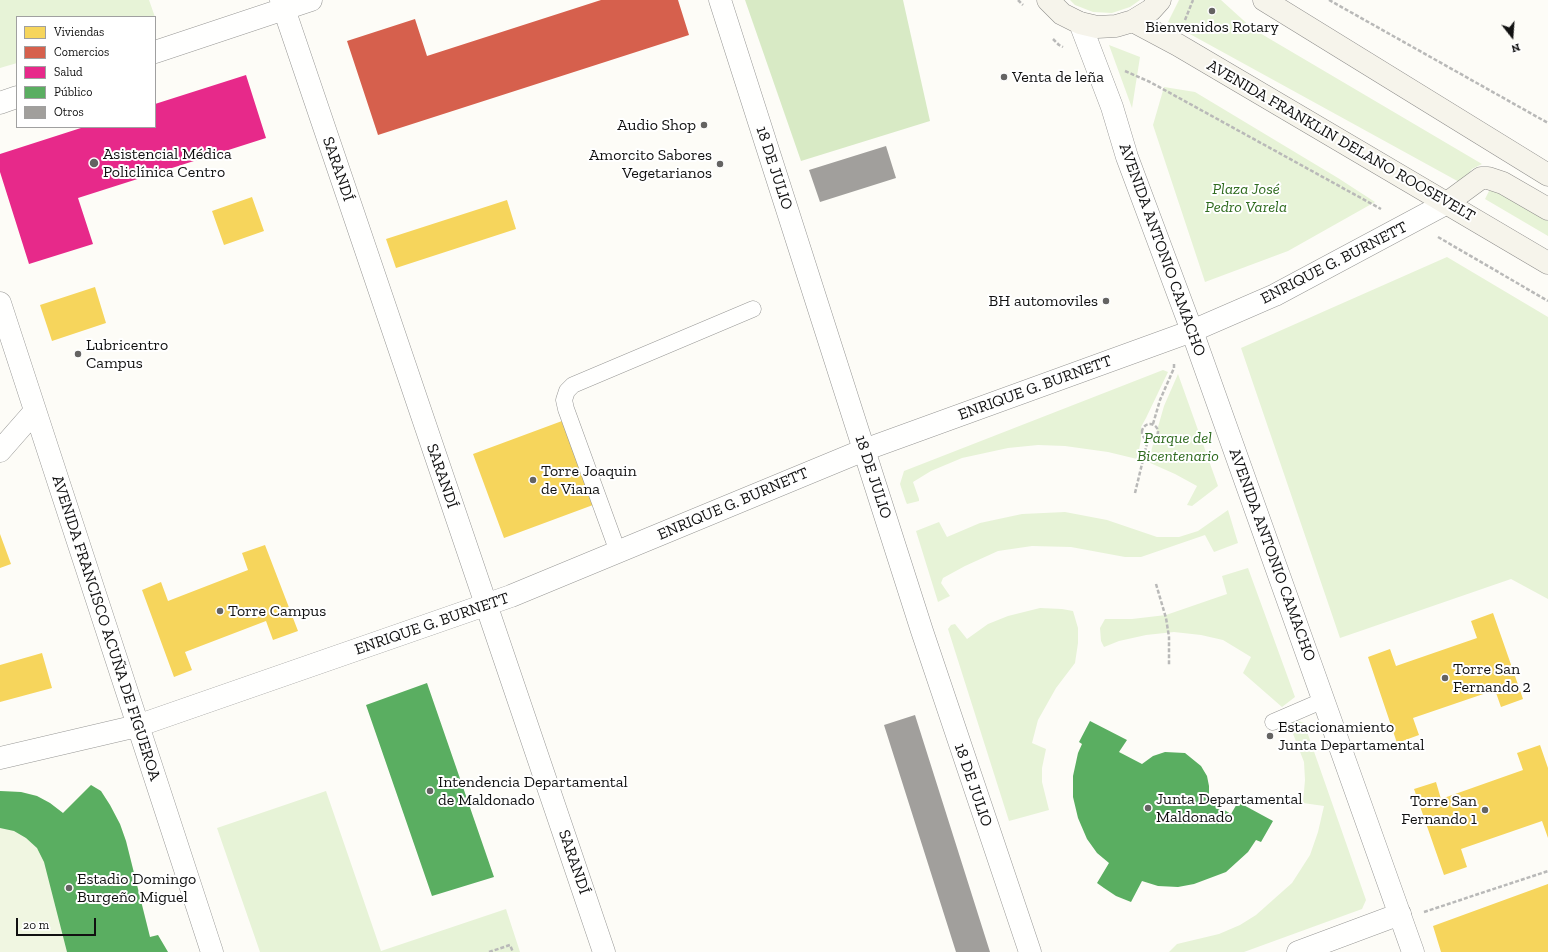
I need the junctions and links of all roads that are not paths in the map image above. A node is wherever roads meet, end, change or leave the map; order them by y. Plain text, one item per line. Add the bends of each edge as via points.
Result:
1 (311, 0) edge
2 (720, 0) edge
3 (1048, 0) edge
4 (1160, 0) edge
5 (1264, 0) edge
6 (282, 5) edge
7 (1133, 21) junction
8 (1080, 23) junction
9 (156, 52) edge
10 (16, 97) edge
11 (0, 103) edge
12 (1548, 175) edge
13 (1447, 204) junction
14 (1548, 209) edge
15 (1548, 263) edge
16 (0, 303) edge
17 (753, 310) dead end
18 (1192, 331) junction
19 (36, 411) junction
20 (864, 450) junction
21 (0, 451) edge
22 (618, 552) junction
23 (486, 605) junction
24 (1324, 700) junction
25 (1273, 722) dead end
26 (137, 726) junction
27 (0, 758) edge
28 (1400, 914) junction
29 (212, 952) edge
30 (604, 952) edge
31 (1030, 952) edge
32 (1298, 952) edge
33 (1413, 952) edge

1 - 6 street
2 - 20 street, 18 DE JULIO
3 - 8 main road via 1062,14
4 - 7 main road via 1151,10
5 - 12 main road
6 - 9 street
6 - 23 street, SARANDÍ
7 - 8 main road via 1116,26 1097,27
7 - 13 main road, AVENIDA FRANKLIN DELANO ROOSEVELT
8 - 18 street, AVENIDA ANTONIO CAMACHO
10 - 11 street
13 - 14 main road via 1481,178 1488,178 1503,183
13 - 15 main road, AVENIDA FRANKLIN DELANO ROOSEVELT
13 - 18 street, ENRIQUE G. BURNETT via 1275,295
16 - 19 street, AVENIDA FRANCISCO ACUÑA DE FIGUEROA
17 - 22 lane via 573,385 567,391 564,400 566,409
18 - 20 street, ENRIQUE G. BURNETT
18 - 24 street, AVENIDA ANTONIO CAMACHO
19 - 21 street
19 - 26 street, AVENIDA FRANCISCO ACUÑA DE FIGUEROA
20 - 22 street, ENRIQUE G. BURNETT
20 - 31 street, 18 DE JULIO
22 - 23 street, ENRIQUE G. BURNETT
23 - 26 street, ENRIQUE G. BURNETT
23 - 30 street, SARANDÍ
24 - 25 lane
24 - 28 street, AVENIDA ANTONIO CAMACHO
26 - 27 street, ENRIQUE G. BURNETT
26 - 29 street, AVENIDA FRANCISCO ACUÑA DE FIGUEROA
28 - 32 street
28 - 33 street, AVENIDA ANTONIO CAMACHO

